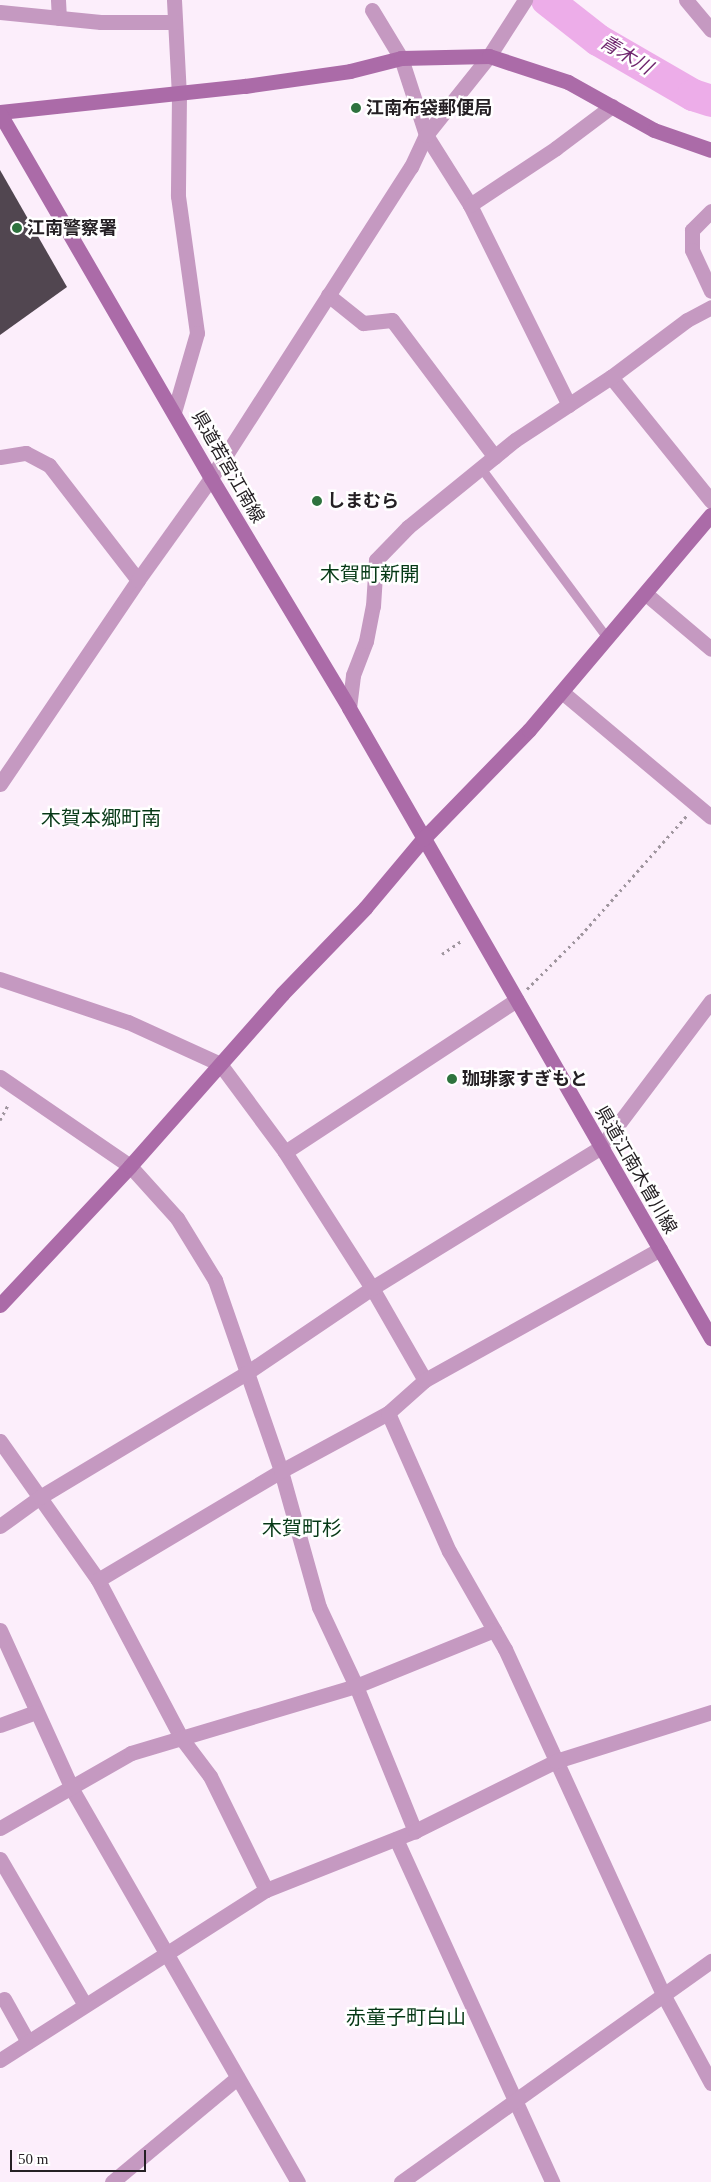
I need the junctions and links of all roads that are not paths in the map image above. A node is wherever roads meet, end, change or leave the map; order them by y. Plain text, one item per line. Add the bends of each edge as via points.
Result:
1 (58, 0) edge
2 (174, 0) edge
3 (686, 0) edge
4 (524, 1) edge
5 (372, 10) dead end
6 (0, 12) edge
7 (59, 18) junction
8 (175, 22) junction
9 (711, 30) edge
10 (489, 56) junction
11 (401, 58) junction
12 (179, 94) junction
13 (612, 106) junction
14 (0, 113) edge
15 (426, 135) junction
16 (711, 150) edge
17 (470, 205) junction
18 (711, 211) edge
19 (711, 291) edge
20 (328, 295) junction
21 (711, 307) edge
22 (611, 377) junction
23 (569, 405) junction
24 (174, 412) junction
25 (0, 457) edge
26 (495, 457) junction
27 (481, 468) junction
28 (211, 478) junction
29 (711, 501) edge
30 (711, 516) edge
31 (138, 580) junction
32 (646, 594) junction
33 (608, 639) junction
34 (711, 649) edge
35 (562, 692) junction
36 (350, 708) junction
37 (0, 784) edge
38 (711, 818) edge
39 (423, 839) junction
40 (0, 979) edge
41 (516, 1000) junction
42 (711, 1001) edge
43 (220, 1064) junction
44 (0, 1077) edge
45 (601, 1146) junction
46 (285, 1152) junction
47 (130, 1166) junction
48 (660, 1249) junction
49 (372, 1288) junction
50 (0, 1305) edge
51 (711, 1338) edge
52 (245, 1374) junction
53 (425, 1380) junction
54 (388, 1413) junction
55 (0, 1441) edge
56 (280, 1471) junction
57 (40, 1498) junction
58 (0, 1526) edge
59 (98, 1580) junction
60 (0, 1630) edge
61 (494, 1630) junction
62 (356, 1686) junction
63 (35, 1712) junction
64 (711, 1712) edge
65 (0, 1724) edge
66 (182, 1739) junction
67 (556, 1761) junction
68 (71, 1786) junction
69 (0, 1828) edge
70 (415, 1831) junction
71 (396, 1839) junction
72 (0, 1859) edge
73 (266, 1890) junction
74 (168, 1953) junction
75 (711, 1961) edge
76 (664, 1996) junction
77 (4, 1999) dead end
78 (85, 2005) junction
79 (28, 2042) junction
80 (0, 2060) edge
81 (238, 2078) junction
82 (711, 2083) edge
83 (516, 2103) junction
84 (112, 2182) edge
85 (298, 2182) edge
86 (401, 2182) edge
87 (552, 2182) edge

1 - 7 street
2 - 8 street
3 - 9 street
4 - 10 street
5 - 11 street
6 - 7 street
7 - 8 street
8 - 12 street
10 - 11 street
10 - 13 street via 568,82
10 - 15 street
11 - 12 street via 350,71
11 - 15 street
12 - 14 street
12 - 24 street via 178,196 197,333
13 - 16 street via 654,130
13 - 17 street
14 - 24 street, 県道若宮江南線
15 - 17 street
15 - 20 street via 411,167
17 - 23 street via 525,323
18 - 19 street via 692,230 692,250
20 - 26 street via 363,323 392,320
20 - 28 street
21 - 22 street via 687,320
22 - 23 street
22 - 29 street
23 - 26 street
24 - 28 street, 県道若宮江南線
25 - 31 street via 26,453 49,465
26 - 27 street
27 - 33 lane
27 - 36 street via 408,527 376,560 373,606 366,640 353,676
28 - 31 street
28 - 36 street, 県道若宮江南線
30 - 32 street
31 - 37 street
32 - 33 street
32 - 34 street
33 - 35 street
35 - 38 street
35 - 39 street
36 - 39 street, 県道若宮江南線
39 - 41 street, 県道江南木曽川線
39 - 43 street via 365,908
40 - 43 street via 128,1022
41 - 45 street, 県道江南木曽川線
41 - 46 street
42 - 45 street
43 - 46 street
43 - 47 street
44 - 47 street
45 - 48 street, 県道江南木曽川線
45 - 49 street
46 - 49 street
47 - 50 street
47 - 52 street via 177,1218 215,1280
48 - 51 street, 県道江南木曽川線
48 - 53 street
49 - 52 street
49 - 53 street
52 - 56 street
52 - 57 street
53 - 54 street
54 - 56 street
54 - 61 street via 448,1551
55 - 57 street
56 - 59 street
56 - 62 street via 320,1607
57 - 58 street
57 - 59 street
59 - 66 street
60 - 63 street
61 - 62 street
61 - 67 street
62 - 66 street
62 - 70 street
63 - 65 street
63 - 68 street
64 - 67 street
66 - 68 street via 131,1753
66 - 73 street via 210,1776
67 - 70 street
67 - 76 street
68 - 69 street
68 - 74 street
70 - 71 street
71 - 73 street
71 - 83 street
72 - 78 street
73 - 74 street
74 - 78 street
74 - 81 street
75 - 76 street
76 - 82 street
76 - 83 street
77 - 79 street
78 - 79 street
79 - 80 street
81 - 84 street
81 - 85 street
83 - 86 street
83 - 87 street

